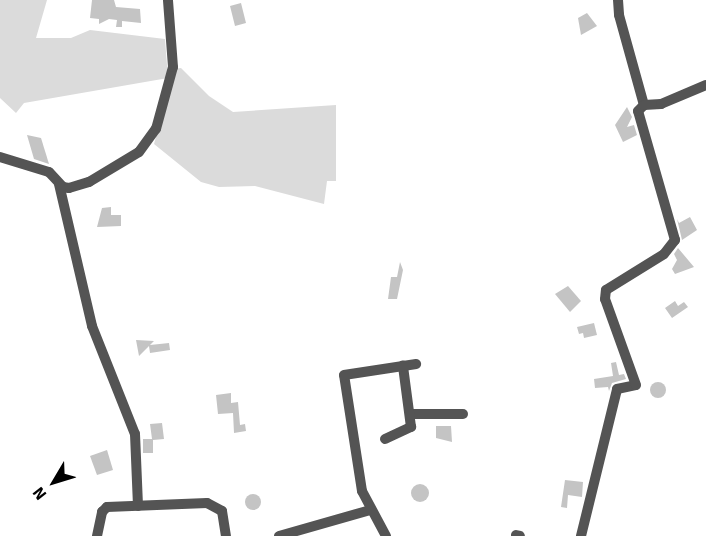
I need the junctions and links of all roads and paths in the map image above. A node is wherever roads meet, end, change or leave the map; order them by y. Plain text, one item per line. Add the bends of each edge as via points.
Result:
1 (168, 0) edge
2 (618, 0) edge
3 (706, 85) edge
4 (644, 105) junction
5 (0, 157) edge
6 (59, 184) junction
7 (416, 364) dead end
8 (403, 366) junction
9 (410, 414) junction
10 (463, 414) dead end
11 (385, 439) dead end
12 (138, 506) junction
13 (370, 510) junction
14 (97, 536) edge
15 (226, 536) edge
16 (279, 536) edge
17 (386, 536) edge
18 (581, 536) edge

1 - 6 street via 172,67 153,135 130,160 105,174 78,186
2 - 4 street
3 - 4 street via 661,104
4 - 18 street via 640,107 639,118 676,236 664,254 606,290 605,299 636,385 617,389
5 - 6 street via 48,172
6 - 12 street via 92,326 135,434
7 - 8 street
8 - 9 street
8 - 13 street via 344,375 360,480
9 - 10 street
9 - 11 street via 411,427 407,432
12 - 14 street via 104,508
12 - 15 street via 215,504 224,517
13 - 16 street
13 - 17 street

